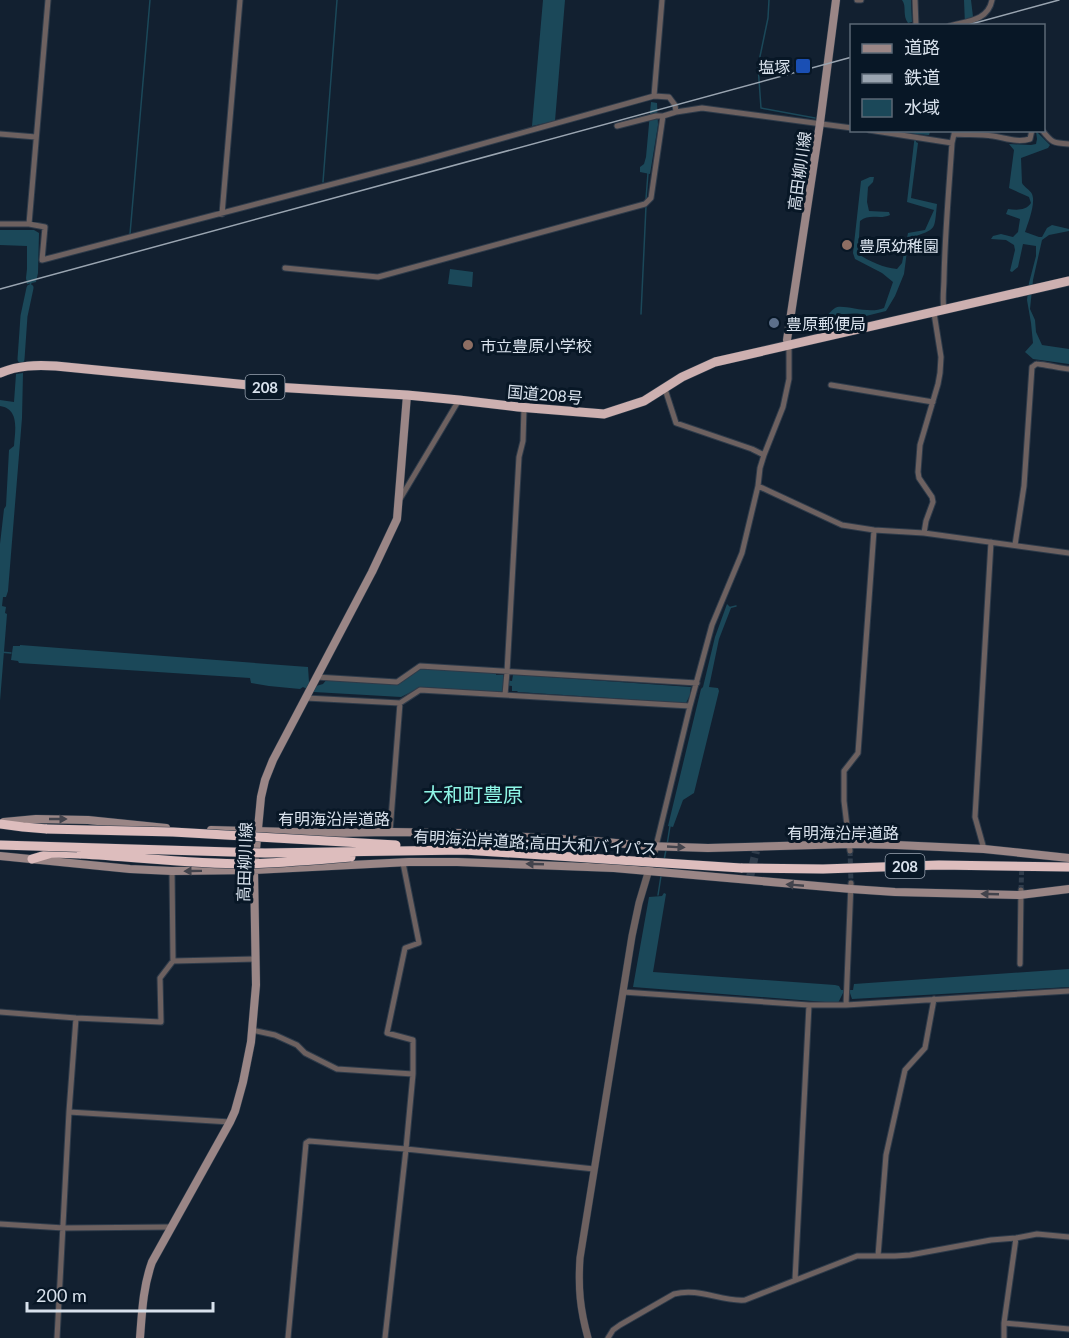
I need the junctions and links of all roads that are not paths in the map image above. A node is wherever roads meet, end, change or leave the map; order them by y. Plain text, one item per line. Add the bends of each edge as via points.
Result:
1 (48, 0) edge
2 (240, 0) edge
3 (662, 0) edge
4 (836, 0) edge
5 (915, 0) edge
6 (992, 0) edge
7 (916, 24) edge
8 (958, 24) edge
9 (654, 96) junction
10 (676, 112) junction
11 (663, 116) junction
12 (820, 123) junction
13 (617, 126) dead end
14 (850, 128) edge
15 (882, 132) edge
16 (955, 132) edge
17 (1032, 132) edge
18 (1044, 132) edge
19 (0, 134) edge
20 (36, 137) junction
21 (952, 143) junction
22 (1069, 144) edge
23 (222, 214) junction
24 (0, 224) edge
25 (28, 224) junction
26 (285, 268) dead end
27 (1069, 281) edge
28 (944, 310) junction
29 (934, 313) junction
30 (789, 345) junction
31 (1069, 369) edge
32 (0, 373) edge
33 (831, 386) dead end
34 (664, 389) junction
35 (407, 396) junction
36 (459, 400) junction
37 (933, 402) junction
38 (531, 408) junction
39 (764, 455) junction
40 (758, 486) junction
41 (399, 500) junction
42 (874, 530) junction
43 (924, 533) junction
44 (991, 542) junction
45 (1015, 545) junction
46 (1069, 553) edge
47 (507, 672) junction
48 (697, 683) junction
49 (311, 687) junction
50 (505, 694) junction
51 (400, 703) junction
52 (690, 706) junction
53 (0, 823) edge
54 (258, 831) junction
55 (390, 832) junction
56 (0, 845) edge
57 (656, 846) junction
58 (850, 848) junction
59 (984, 849) junction
60 (464, 850) junction
61 (0, 856) edge
62 (1069, 858) edge
63 (32, 859) junction
64 (403, 863) junction
65 (1069, 867) edge
66 (254, 870) junction
67 (172, 871) junction
68 (648, 871) junction
69 (851, 886) junction
70 (1069, 889) edge
71 (1020, 892) junction
72 (256, 959) junction
73 (173, 961) junction
74 (1020, 964) dead end
75 (1069, 991) edge
76 (623, 992) junction
77 (934, 999) junction
78 (809, 1005) junction
79 (846, 1005) junction
80 (0, 1012) edge
81 (76, 1018) junction
82 (252, 1030) junction
83 (413, 1074) junction
84 (69, 1112) junction
85 (230, 1122) junction
86 (406, 1149) junction
87 (594, 1169) junction
88 (0, 1224) edge
89 (172, 1227) junction
90 (64, 1228) junction
91 (1069, 1237) edge
92 (1016, 1238) junction
93 (878, 1256) junction
94 (795, 1280) junction
95 (1004, 1323) junction
96 (1069, 1329) edge
97 (57, 1338) edge
98 (140, 1338) edge
99 (288, 1338) edge
100 (385, 1338) edge
101 (588, 1338) edge
102 (608, 1338) edge
103 (1004, 1338) edge

1 - 20 street
2 - 23 street
3 - 9 street
4 - 12 main road, 高田柳川線
5 - 7 street
6 - 8 street via 982,19
9 - 10 street via 669,97
9 - 23 street
10 - 11 street
10 - 12 street via 702,108
11 - 13 street
11 - 26 street via 651,198 645,204 378,276
12 - 14 street
12 - 30 main road, 高田柳川線
15 - 21 street
16 - 17 street via 1012,141 1030,139
16 - 21 street
18 - 22 street via 1055,143
19 - 20 street
20 - 25 street
21 - 28 street
23 - 25 street via 42,260 45,227
24 - 25 street
27 - 28 highway, 国道208号 / 208
28 - 29 highway, 国道208号 / 208
29 - 30 highway, 国道208号 / 208
29 - 37 street via 940,373
30 - 34 highway, 国道208号 / 208 via 715,362
30 - 39 street via 786,394
31 - 45 street via 1039,363 1032,367 1024,486
32 - 35 highway, 国道208号 / 208 via 28,365 57,366
33 - 37 street
34 - 38 highway, 国道208号 / 208 via 644,401 604,414
34 - 39 street via 676,423
35 - 36 highway, 国道208号 / 208
35 - 41 main road, 高田柳川線
36 - 38 highway, 国道208号 / 208
36 - 41 street
37 - 43 street via 920,445 918,472 933,502
38 - 47 street via 519,457
39 - 40 street
40 - 42 street via 842,525
40 - 48 street via 742,553 712,626
41 - 49 main road, 高田柳川線 via 398,519 391,535
42 - 43 street
42 - 58 street via 858,753 844,771
43 - 44 street
44 - 45 street
44 - 59 street via 975,817
45 - 46 street
47 - 48 street
47 - 49 street via 420,666 397,682
47 - 50 street
48 - 52 street
49 - 51 street
49 - 54 main road, 高田柳川線 via 265,780
50 - 51 street via 420,690
50 - 52 street
51 - 55 street
52 - 57 street
53 -> 54 main road, 有明海沿岸道路 via 88,820 162,828
53 - 60 highway, bridge via 47,829 173,832
54 - 55 main road, 有明海沿岸道路
54 - 66 main road, 高田柳川線
55 - 57 main road, 有明海沿岸道路
56 - 60 highway, 有明海沿岸道路;高田大和バイパス / 208, bridge via 265,853
57 -> 58 main road, 有明海沿岸道路
57 - 68 street
58 - 59 main road, 有明海沿岸道路
59 - 62 main road, 有明海沿岸道路
60 - 63 highway, bridge via 246,864 52,853
60 - 65 highway, 有明海沿岸道路;高田大和バイパス / 208, bridge via 741,868
61 - 63 main road
63 - 67 main road
64 - 66 main road
68 -> 64 main road
64 - 83 street via 419,943 405,948 387,1033 413,1040
66 -> 67 main road
66 - 72 main road, 高田柳川線
67 - 73 street
69 -> 68 main road
68 - 76 street
71 -> 69 main road via 895,892
69 - 79 street
70 - 71 main road
71 - 74 street
72 - 73 street
72 - 82 main road, 高田柳川線
73 - 81 street via 160,978 161,1022
75 - 77 street
76 - 78 street
76 - 87 street
77 - 79 street
77 - 93 street via 925,1048 905,1070 886,1155
78 - 79 street
78 - 94 street
80 - 81 street
81 - 84 street
82 - 83 street via 297,1045 341,1071
82 - 85 main road, 高田柳川線 via 243,1082
83 - 86 street
84 - 85 street
84 - 90 street
85 - 89 main road, 高田柳川線
86 - 87 street
86 - 99 street via 306,1143
86 - 100 street
87 - 101 street via 578,1283
88 - 90 street
89 - 90 street
89 - 98 main road, 高田柳川線 via 147,1277
90 - 97 street
91 - 92 street via 1036,1234
92 - 93 street via 910,1255
92 - 95 street
93 - 94 street via 857,1256
94 - 102 street via 745,1300 692,1292 674,1294 620,1325
95 - 96 street
95 - 103 street

